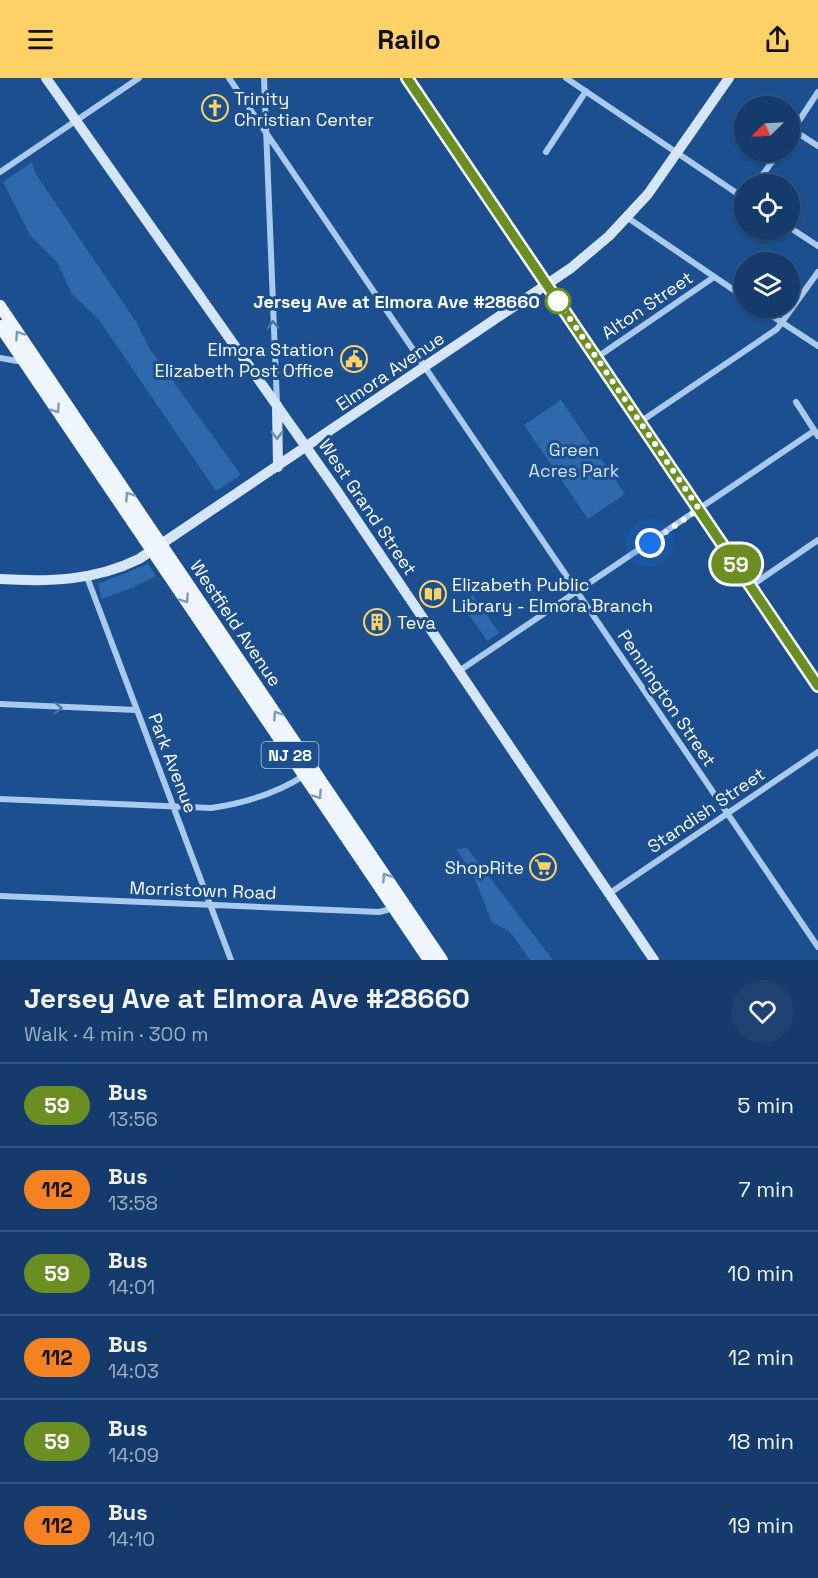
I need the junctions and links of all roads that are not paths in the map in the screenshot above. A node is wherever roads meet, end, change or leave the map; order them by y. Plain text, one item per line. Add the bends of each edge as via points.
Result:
1 (46, 78) edge
2 (139, 78) edge
3 (229, 78) edge
4 (264, 78) edge
5 (407, 78) edge
6 (566, 78) edge
7 (726, 79) edge
8 (586, 91) junction
9 (818, 92) edge
10 (800, 119) edge
11 (76, 121) junction
12 (265, 129) junction
13 (800, 134) edge
14 (818, 146) edge
15 (546, 152) dead end
16 (677, 154) junction
17 (0, 172) edge
18 (734, 191) edge
19 (628, 218) junction
20 (800, 234) edge
21 (818, 246) edge
22 (818, 272) edge
23 (714, 277) junction
24 (547, 285) junction
25 (734, 290) edge
26 (0, 306) edge
27 (775, 318) edge
28 (783, 323) junction
29 (0, 326) edge
30 (818, 346) edge
31 (27, 356) junction
32 (0, 358) edge
33 (596, 358) junction
34 (425, 367) junction
35 (796, 402) dead end
36 (277, 404) junction
37 (640, 422) junction
38 (816, 433) edge
39 (307, 447) junction
40 (278, 466) junction
41 (699, 509) junction
42 (818, 540) edge
43 (157, 548) junction
44 (87, 577) junction
45 (0, 579) edge
46 (751, 586) junction
47 (577, 591) junction
48 (459, 671) junction
49 (818, 686) edge
50 (0, 704) edge
51 (136, 710) junction
52 (818, 752) edge
53 (309, 773) junction
54 (0, 799) edge
55 (173, 806) junction
56 (727, 814) junction
57 (610, 893) junction
58 (0, 896) edge
59 (397, 903) junction
60 (211, 905) junction
61 (818, 947) edge
62 (231, 960) edge
63 (429, 960) edge
64 (442, 960) edge
65 (654, 960) edge

1 - 11 street, West Grand Street
2 - 11 street
3 - 12 street, Pennington Street
4 - 12 street
5 - 24 street
6 - 8 street
7 - 16 street, Elmora Avenue
8 - 15 street
8 - 16 street
9 - 10 street
11 - 17 street
11 - 36 street, West Grand Street
12 - 34 street, Pennington Street
36 -> 12 street
13 - 14 street
16 - 18 street
16 - 19 street, Elmora Avenue
19 - 23 street
19 - 24 street, Elmora Avenue
20 - 21 street
22 - 28 street
23 - 25 street
23 - 33 street, Alton Street
24 - 33 street
24 - 34 street, Elmora Avenue
31 -> 26 main road, Westfield Avenue / NJ 28
27 - 28 street
28 - 30 street
28 - 37 street
29 - 31 main road, Westfield Avenue / NJ 28
31 - 32 street via 17,361
31 - 43 main road, Westfield Avenue / NJ 28
33 - 37 street
34 - 39 street, Elmora Avenue
34 - 47 street, Pennington Street
35 - 38 street
36 - 39 street, West Grand Street
36 -> 40 street
37 - 41 street
38 - 41 street
39 - 40 street, Elmora Avenue
39 - 48 street, West Grand Street
40 - 43 street, Elmora Avenue
41 - 46 street
41 - 47 street
42 - 46 street
43 - 44 street, Elmora Avenue via 125,565
43 - 53 main road, Westfield Avenue / NJ 28
44 - 45 street, Elmora Avenue via 42,582
44 - 51 street, Park Avenue
46 - 49 street
47 - 48 street
47 - 56 street, Pennington Street
48 - 57 street, West Grand Street
50 -> 51 street
51 - 55 street, Park Avenue
52 - 56 street, Standish Street
53 - 55 street via 282,789 239,803 211,808
53 - 59 main road, Westfield Avenue / NJ 28
54 - 55 street
55 - 60 street, Park Avenue
56 - 57 street, Standish Street
56 - 61 street, Pennington Street
57 - 65 street, West Grand Street
58 - 60 street, Morristown Road
59 - 60 street, Morristown Road via 379,912
59 - 63 main road, Westfield Avenue / NJ 28
59 - 64 main road, Westfield Avenue / NJ 28
60 - 62 street, Park Avenue

